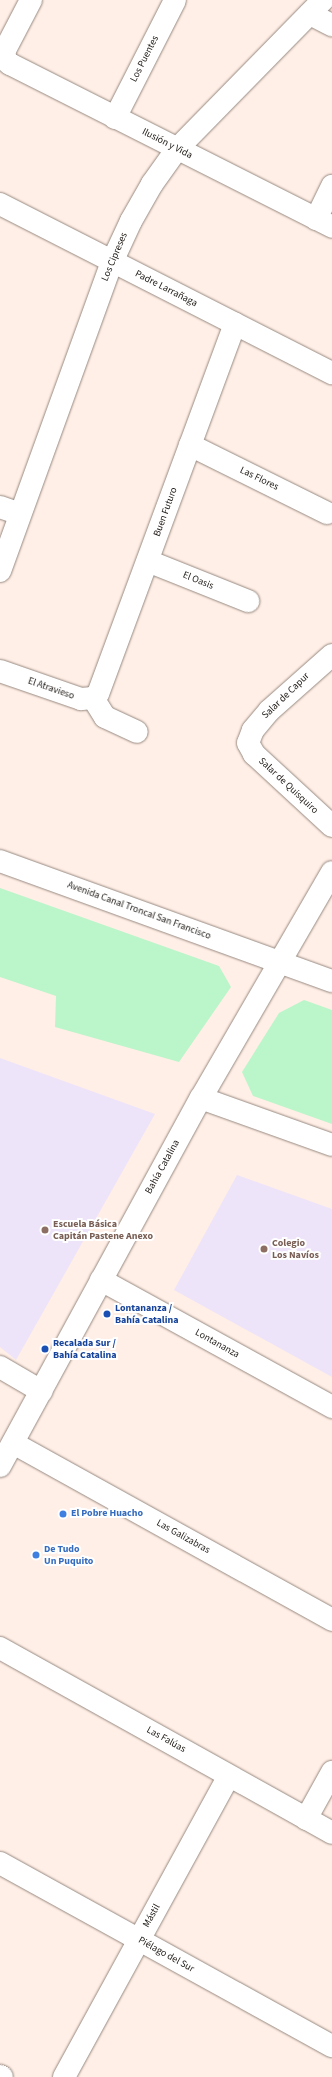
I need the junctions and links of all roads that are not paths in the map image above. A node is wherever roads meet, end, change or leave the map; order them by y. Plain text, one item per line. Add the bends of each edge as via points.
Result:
1 (31, 0) edge
2 (175, 0) edge
3 (316, 7) edge
4 (332, 25) edge
5 (2, 59) edge
6 (115, 118) junction
7 (177, 149) junction
8 (332, 186) edge
9 (0, 204) edge
10 (324, 223) edge
11 (112, 262) junction
12 (235, 324) junction
13 (332, 374) edge
14 (190, 445) junction
15 (0, 507) edge
16 (327, 513) dead end
17 (20, 514) junction
18 (148, 561) junction
19 (0, 571) edge
20 (248, 601) dead end
21 (332, 655) edge
22 (0, 671) edge
23 (93, 698) junction
24 (137, 732) dead end
25 (248, 743) joint
26 (332, 826) edge
27 (0, 861) edge
28 (332, 872) edge
29 (278, 961) junction
30 (332, 981) edge
31 (201, 1098) junction
32 (332, 1145) edge
33 (101, 1280) junction
34 (0, 1367) edge
35 (41, 1391) junction
36 (332, 1407) edge
37 (13, 1443) junction
38 (0, 1466) edge
39 (332, 1620) edge
40 (0, 1648) edge
41 (332, 1772) edge
42 (229, 1776) junction
43 (306, 1819) junction
44 (332, 1833) edge
45 (0, 1863) edge
46 (139, 1940) junction
47 (332, 2046) edge
48 (64, 2077) edge

1 - 5 street
2 - 6 street, Los Puentes
3 - 4 street
3 - 7 street, Los Cipreses
5 - 6 street, Ilusión y Vida
6 - 7 street, Ilusión y Vida
7 - 10 street, Ilusión y Vida
7 - 11 street, Los Cipreses via 152,184
8 - 10 street
9 - 11 street, Padre Larrañaga
11 - 12 street, Padre Larrañaga
11 - 17 street, Los Cipreses
12 - 13 street, Padre Larrañaga
12 - 14 street, Buen Futuro
14 - 16 street, Las Flores
14 - 18 street, Buen Futuro
15 - 17 street
17 - 19 street, Los Cipreses
18 - 20 street, El Oasis
18 - 23 street, Buen Futuro via 102,687
21 - 25 street, Salar de Capur via 269,711 253,730
22 - 23 street, El Atravieso via 81,700
23 - 24 street via 105,717
25 - 26 street, Salar de Quisquiro via 254,754
27 - 29 street, Avenida Canal Troncal San Francisco
28 - 29 street, Bahía Catalina
29 - 30 street, Avenida Canal Troncal San Francisco
29 - 31 street, Bahía Catalina
31 - 32 street
31 - 33 street, Bahía Catalina
33 - 35 street, Bahía Catalina
33 - 36 street, Lontananza
34 - 35 street
35 - 37 street, Bahía Catalina
37 - 38 street, Bahía Catalina
37 - 39 street, Las Galizabras
40 - 42 street, Las Falúas
41 - 43 street
42 - 43 street, Las Falúas
42 - 46 street, Mástil
43 - 44 street, Las Falúas
45 - 46 street, Piélago del Sur
46 - 47 street, Piélago del Sur
46 - 48 street, Mástil

